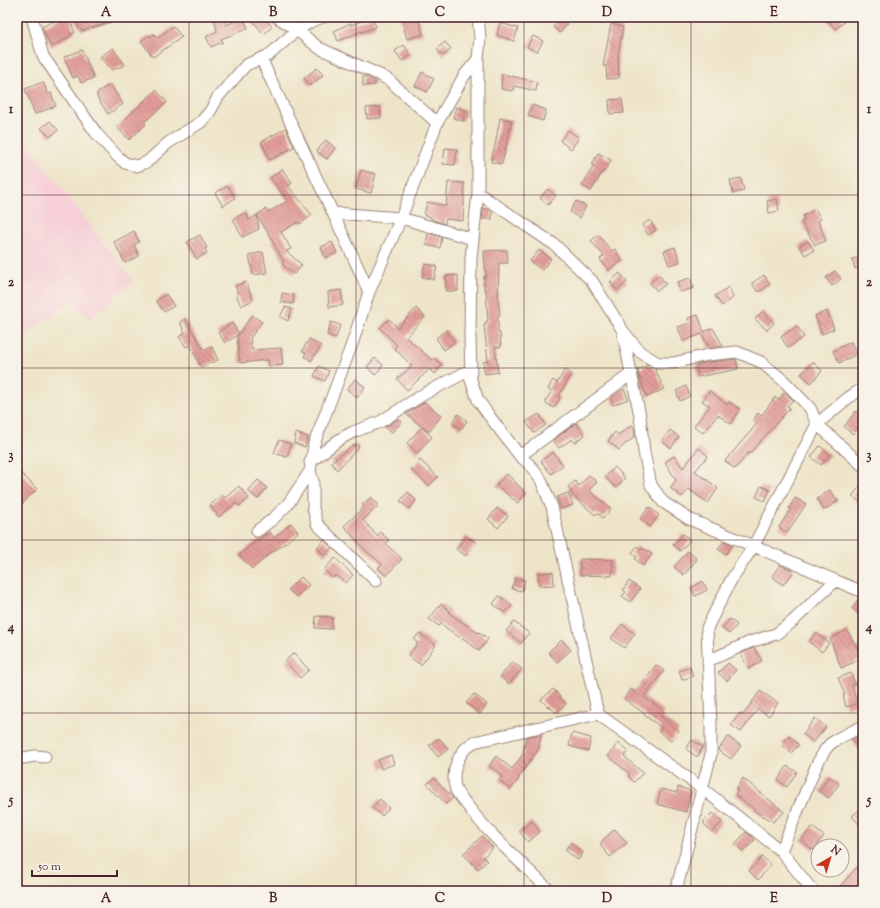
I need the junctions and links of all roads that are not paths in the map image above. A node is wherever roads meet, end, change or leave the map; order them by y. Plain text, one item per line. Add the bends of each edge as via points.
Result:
1 (32, 17) edge
2 (277, 17) edge
3 (478, 17) edge
4 (316, 18) edge
5 (296, 30) junction
6 (261, 58) junction
7 (478, 59) junction
8 (437, 123) junction
9 (478, 193) junction
10 (334, 213) junction
11 (400, 218) junction
12 (473, 239) junction
13 (369, 292) junction
14 (623, 331) junction
15 (470, 370) junction
16 (632, 373) junction
17 (863, 388) edge
18 (817, 424) junction
19 (520, 456) junction
20 (310, 466) junction
21 (863, 466) edge
22 (257, 531) dead end
23 (753, 547) junction
24 (376, 581) dead end
25 (835, 581) junction
26 (863, 592) edge
27 (708, 660) junction
28 (598, 714) junction
29 (863, 726) edge
30 (45, 758) dead end
31 (17, 759) edge
32 (703, 789) junction
33 (781, 851) junction
34 (550, 891) edge
35 (676, 891) edge
36 (813, 891) edge

1 - 6 street via 43,56 96,133 116,155 126,163 137,166 147,162 168,143 202,122 218,97 246,64
2 - 5 street
3 - 7 street
4 - 5 street
5 - 6 street via 269,55
5 - 8 street via 319,48 386,78
6 - 10 street via 301,148
7 - 8 street via 464,76
7 - 9 street
8 - 11 street
9 - 12 street
9 - 14 street via 555,245 592,281
10 - 11 street
10 - 13 street
11 - 12 street
11 - 13 street
12 - 15 street
13 - 20 street via 314,444
14 - 16 street
14 - 18 street via 640,352 658,363 673,363 737,352 760,362 784,381 810,408
15 - 19 street via 478,400
15 - 20 street via 424,394 380,422 340,439
16 - 19 street
16 - 23 street via 651,485 662,502 689,519
17 - 18 street
18 - 21 street
18 - 23 street
19 - 28 street via 541,480 552,507
20 - 22 street via 288,504
20 - 24 street via 313,508 318,524
23 - 25 street
23 - 27 street via 731,580 707,628
25 - 26 street
25 - 27 street via 798,617 776,634
27 - 32 street via 711,754
28 - 32 street
28 - 34 street via 474,742 461,753 454,774 456,791 476,816
29 - 33 street via 839,738 825,750
30 - 31 street via 35,756
32 - 33 street
32 - 35 street
33 - 36 street

